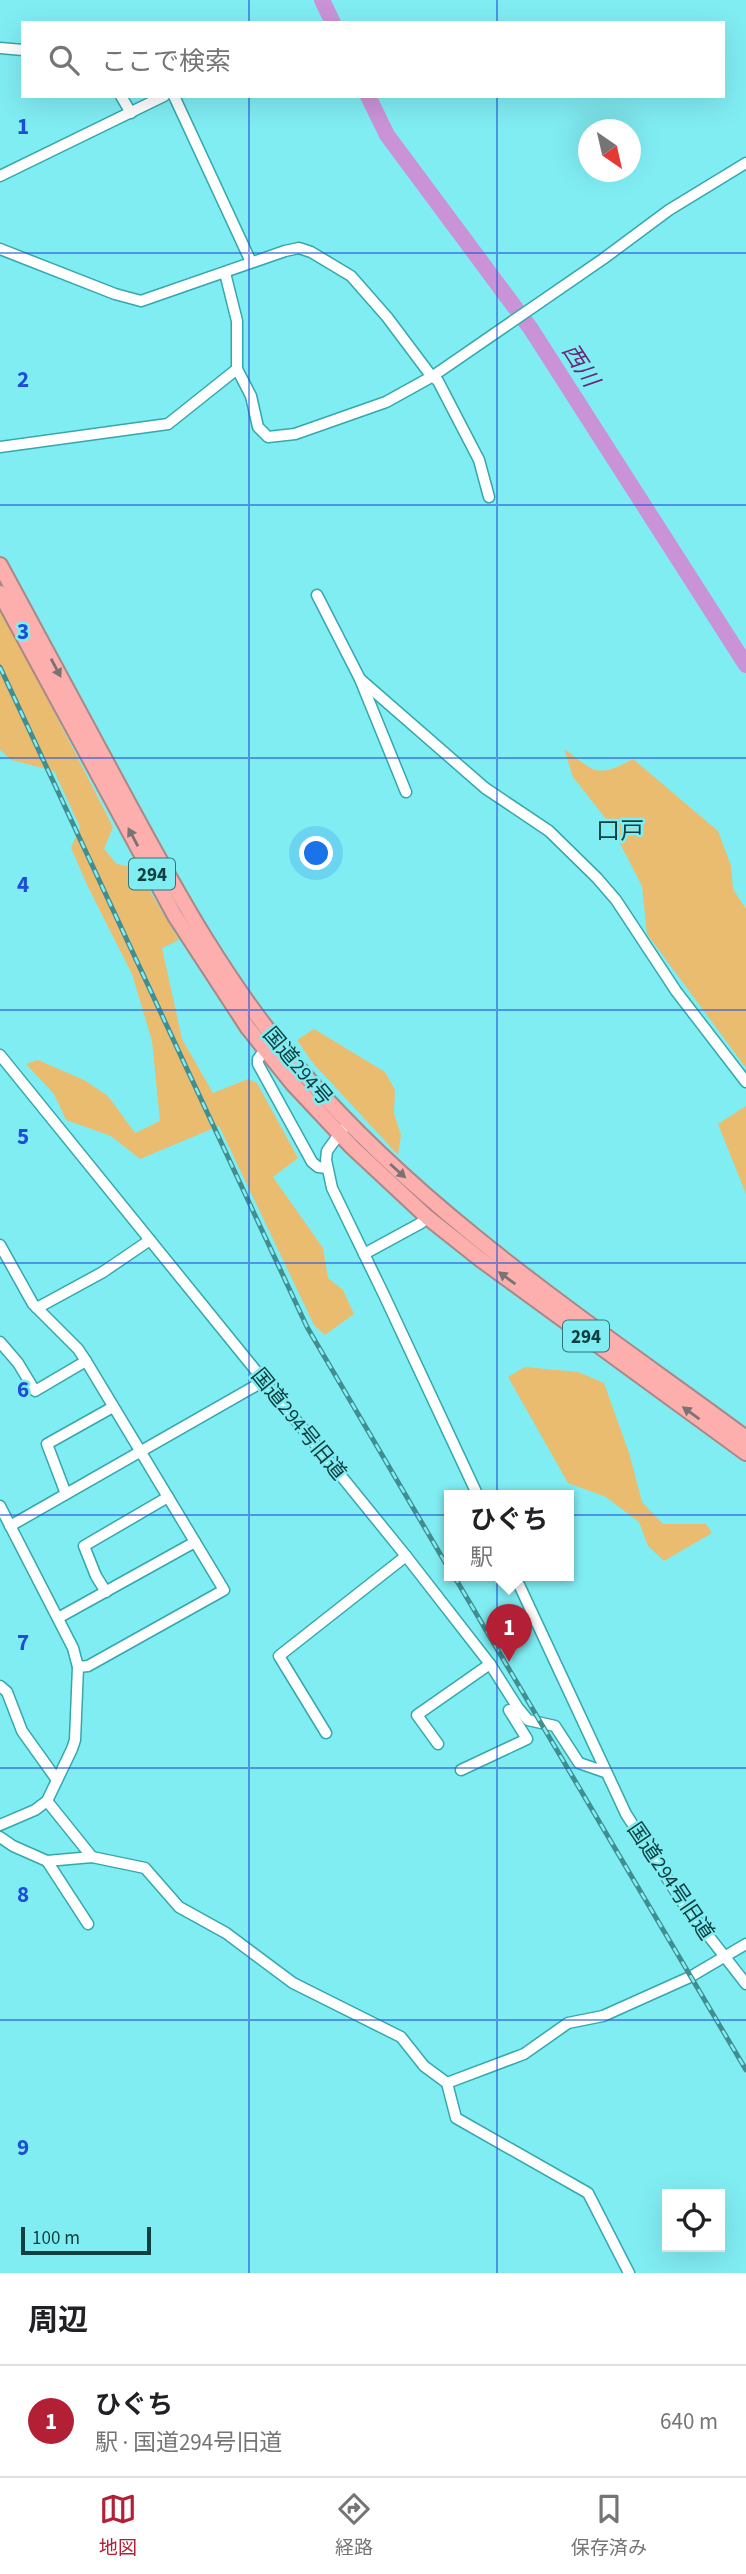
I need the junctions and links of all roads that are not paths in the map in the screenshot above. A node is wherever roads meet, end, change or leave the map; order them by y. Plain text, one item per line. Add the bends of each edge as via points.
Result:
1 (0, 48) edge
2 (21, 50) edge
3 (122, 98) edge
4 (160, 98) edge
5 (175, 98) edge
6 (131, 113) junction
7 (746, 163) edge
8 (0, 176) edge
9 (0, 249) edge
10 (251, 262) junction
11 (225, 273) junction
12 (237, 369) junction
13 (433, 376) junction
14 (0, 447) edge
15 (489, 497) dead end
16 (0, 565) edge
17 (0, 593) edge
18 (317, 595) dead end
19 (360, 678) junction
20 (406, 792) dead end
21 (264, 1051) junction
22 (0, 1055) edge
23 (746, 1082) edge
24 (344, 1129) junction
25 (327, 1168) junction
26 (427, 1217) junction
27 (150, 1240) junction
28 (0, 1245) edge
29 (364, 1254) junction
30 (11, 1267) junction
31 (0, 1273) edge
32 (37, 1308) junction
33 (0, 1342) edge
34 (86, 1361) junction
35 (264, 1381) junction
36 (113, 1407) junction
37 (746, 1438) edge
38 (141, 1453) junction
39 (746, 1453) edge
40 (475, 1490) edge
41 (66, 1494) junction
42 (168, 1497) junction
43 (0, 1506) edge
44 (10, 1526) junction
45 (195, 1542) junction
46 (406, 1556) junction
47 (517, 1581) edge
48 (106, 1591) junction
49 (58, 1619) junction
50 (490, 1664) junction
51 (78, 1667) junction
52 (0, 1686) edge
53 (509, 1710) dead end
54 (533, 1721) junction
55 (521, 1729) junction
56 (326, 1733) dead end
57 (438, 1744) dead end
58 (461, 1770) dead end
59 (605, 1772) junction
60 (57, 1780) junction
61 (47, 1801) junction
62 (0, 1825) edge
63 (0, 1837) edge
64 (92, 1857) junction
65 (47, 1861) junction
66 (88, 1924) dead end
67 (746, 1944) edge
68 (723, 1955) junction
69 (746, 1984) edge
70 (447, 2083) junction
71 (629, 2273) edge

1 - 2 street
3 - 6 street
4 - 6 street
5 - 10 street
6 - 8 street
7 - 13 street via 669,210
9 - 11 street via 141,301
10 - 11 street
10 - 13 street via 299,248 351,275
11 - 12 street via 237,321
12 - 13 street via 251,396 258,427 268,437 295,434 386,402
12 - 14 street via 168,424
13 - 15 street via 480,460
16 -> 24 highway, 国道294号 / 294 via 205,941
21 -> 17 highway, 国道294号 / 294 via 175,916
18 - 19 street
19 - 20 street
19 - 23 street via 485,788 550,831 597,878
21 - 24 highway, 国道294号 / 294
21 - 25 street via 258,1064 312,1162
22 - 27 street, 国道294号旧道
24 - 25 street via 327,1151
24 - 26 highway, 国道294号 / 294 via 392,1186
24 -> 37 highway, 国道294号 / 294 via 482,1241
25 - 29 street via 338,1205
26 - 29 street
39 -> 26 highway, 国道294号 / 294
27 - 32 street
27 - 35 street, 国道294号旧道
28 - 30 street
29 - 40 street
30 - 31 street
30 - 32 street
32 - 34 street
33 - 34 street via 35,1391
34 - 36 street
35 - 38 street
35 - 46 street, 国道294号旧道
36 - 38 street
36 - 41 street via 47,1444
38 - 41 street
38 - 42 street
41 - 44 street
42 - 45 street
42 - 48 street via 84,1546
43 - 44 street
44 - 49 street
45 - 48 street
45 - 51 street via 224,1590 89,1666
46 - 50 street, 国道294号旧道
46 - 56 street via 279,1656
47 - 59 street, 国道294号旧道
48 - 49 street
49 - 51 street
50 - 54 street, 国道294号旧道 via 518,1708
50 - 57 street via 417,1715
51 - 60 street via 75,1740
52 - 60 street via 7,1692 22,1731
53 - 55 street
54 - 55 street
54 - 59 street, 国道294号旧道 via 555,1726 579,1763
55 - 58 street via 527,1739
59 - 68 street, 国道294号旧道 via 656,1864
60 - 61 street
61 - 62 street
61 - 64 street
63 - 65 street
64 - 65 street
64 - 70 street via 145,1868 179,1908 226,1933 293,1983 401,2037 424,2066
65 - 66 street
67 - 68 street
68 - 69 street, 国道294号旧道
68 - 70 street via 690,1976 603,2016 568,2023 524,2054
70 - 71 street via 456,2118 588,2193

